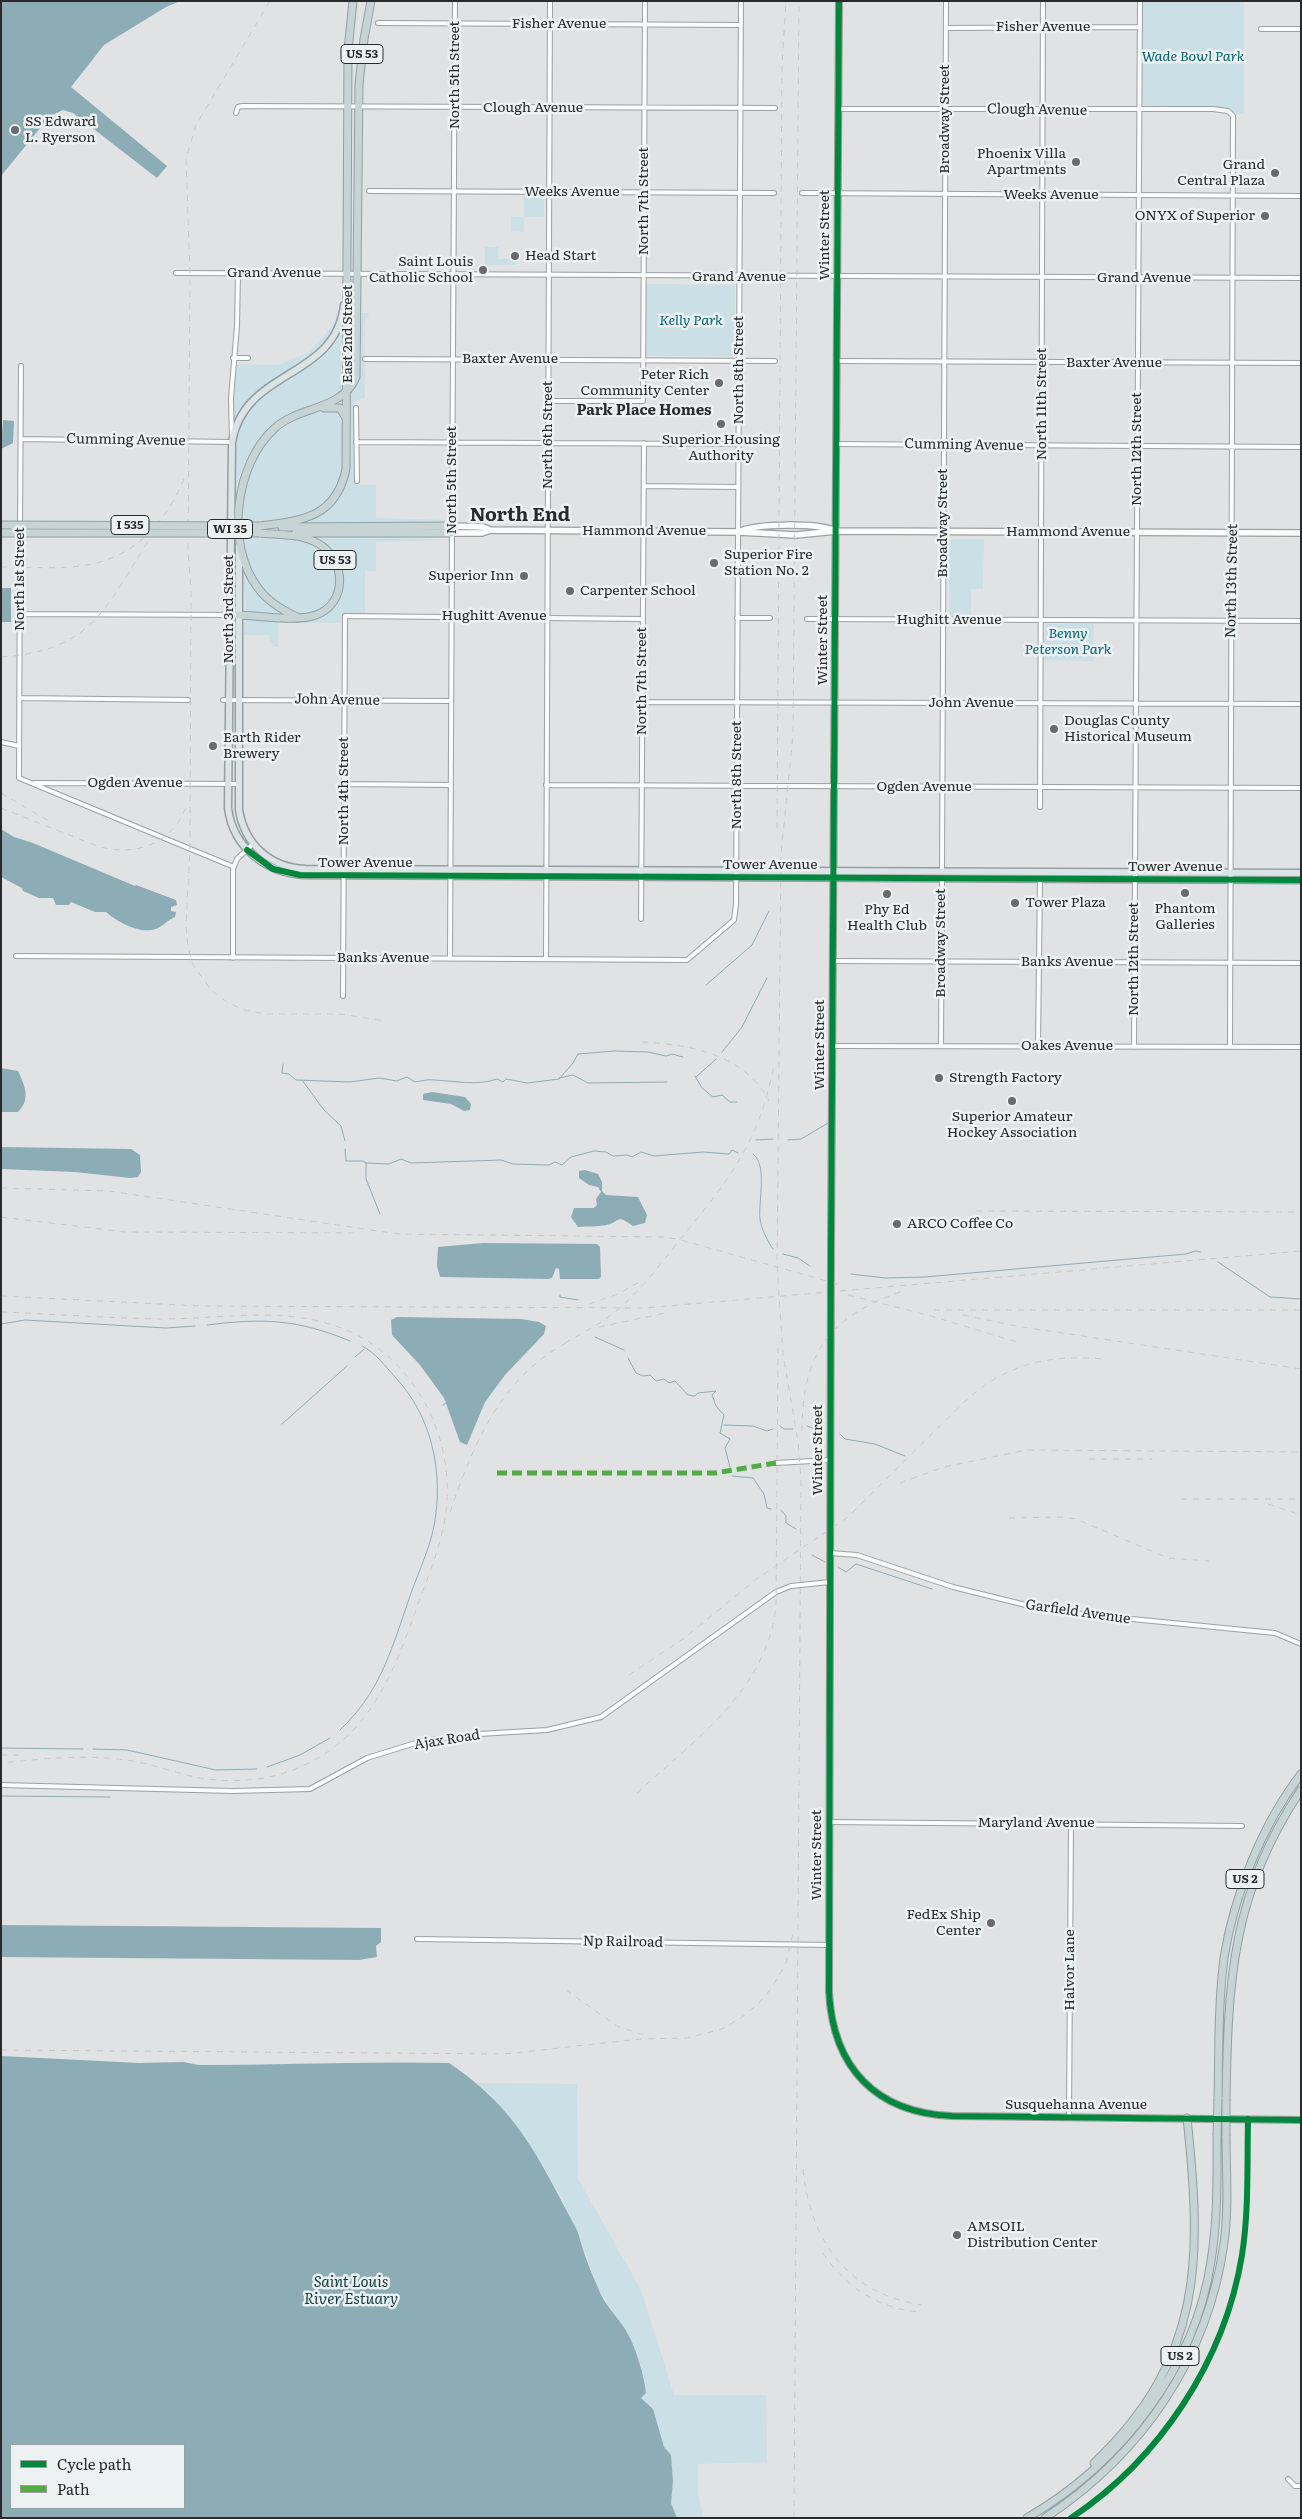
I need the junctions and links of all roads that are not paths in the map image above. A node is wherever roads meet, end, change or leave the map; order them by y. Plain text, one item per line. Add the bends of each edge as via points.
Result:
1 (352, 1) edge
2 (371, 1) edge
3 (455, 1) edge
4 (550, 1) edge
5 (645, 1) edge
6 (741, 1) edge
7 (839, 1) edge
8 (946, 1) edge
9 (1043, 1) edge
10 (1140, 1) edge
11 (378, 23) dead end
12 (550, 23) junction
13 (455, 24) junction
14 (645, 24) junction
15 (740, 25) junction
16 (1043, 27) junction
17 (1140, 27) junction
18 (946, 28) junction
19 (1261, 29) dead end
20 (1301, 29) edge
21 (348, 107) junction
22 (359, 107) junction
23 (454, 107) junction
24 (550, 108) junction
25 (644, 108) junction
26 (740, 108) junction
27 (775, 108) dead end
28 (838, 109) junction
29 (946, 109) junction
30 (1043, 110) junction
31 (1139, 110) junction
32 (236, 113) dead end
33 (1233, 116) joint
34 (369, 191) dead end
35 (454, 191) junction
36 (549, 192) junction
37 (644, 192) junction
38 (740, 193) junction
39 (774, 193) dead end
40 (802, 193) dead end
41 (838, 194) junction
42 (945, 194) junction
43 (1043, 195) junction
44 (1138, 195) junction
45 (1234, 196) junction
46 (1301, 196) edge
47 (176, 273) dead end
48 (238, 273) junction
49 (357, 274) junction
50 (454, 274) junction
51 (549, 275) junction
52 (348, 276) junction
53 (644, 276) junction
54 (739, 277) junction
55 (837, 277) junction
56 (944, 278) junction
57 (1043, 278) junction
58 (1138, 278) junction
59 (1234, 278) junction
60 (1301, 278) edge
61 (233, 358) junction
62 (248, 358) dead end
63 (365, 359) dead end
64 (453, 359) junction
65 (548, 360) junction
66 (643, 360) junction
67 (739, 360) junction
68 (775, 361) dead end
69 (838, 361) junction
70 (944, 362) junction
71 (1042, 362) junction
72 (1137, 363) junction
73 (1233, 363) junction
74 (1301, 363) edge
75 (21, 366) dead end
76 (348, 392) junction
77 (548, 401) junction
78 (356, 408) dead end
79 (275, 428) junction
80 (20, 439) junction
81 (232, 442) junction
82 (356, 442) junction
83 (453, 442) junction
84 (548, 443) junction
85 (644, 443) junction
86 (738, 444) junction
87 (837, 444) junction
88 (943, 445) junction
89 (1042, 446) junction
90 (1137, 446) junction
91 (1233, 447) junction
92 (1301, 447) edge
93 (347, 458) junction
94 (357, 481) dead end
95 (644, 486) junction
96 (738, 487) junction
97 (1, 525) edge
98 (259, 529) junction
99 (452, 530) junction
100 (548, 531) junction
101 (836, 531) junction
102 (643, 532) junction
103 (738, 532) junction
104 (943, 532) junction
105 (1042, 532) junction
106 (1, 533) edge
107 (1136, 533) junction
108 (1233, 533) junction
109 (1301, 533) edge
110 (239, 534) junction
111 (20, 614) junction
112 (229, 616) junction
113 (239, 616) junction
114 (345, 616) joint
115 (451, 616) junction
116 (547, 616) junction
117 (297, 617) junction
118 (642, 618) junction
119 (737, 618) junction
120 (770, 618) dead end
121 (807, 619) dead end
122 (836, 619) junction
123 (943, 620) junction
124 (1041, 620) junction
125 (1136, 620) junction
126 (1231, 621) junction
127 (1301, 621) edge
128 (19, 698) junction
129 (188, 700) dead end
130 (226, 700) junction
131 (239, 700) junction
132 (345, 700) junction
133 (451, 701) junction
134 (737, 701) junction
135 (642, 702) junction
136 (836, 702) junction
137 (942, 703) junction
138 (1040, 704) junction
139 (1136, 704) junction
140 (1301, 704) edge
141 (1231, 705) junction
142 (1, 742) edge
143 (19, 746) junction
144 (32, 783) junction
145 (228, 784) junction
146 (239, 784) junction
147 (344, 784) junction
148 (451, 784) junction
149 (546, 785) junction
150 (641, 785) junction
151 (736, 786) junction
152 (836, 786) junction
153 (942, 787) junction
154 (1040, 787) junction
155 (1135, 788) junction
156 (1231, 788) junction
157 (1301, 788) edge
158 (1040, 807) dead end
159 (253, 844) junction
160 (247, 850) junction
161 (234, 868) junction
162 (344, 872) junction
163 (450, 873) junction
164 (546, 873) junction
165 (641, 873) junction
166 (1301, 873) edge
167 (736, 874) junction
168 (835, 875) junction
169 (942, 875) junction
170 (1040, 875) junction
171 (1134, 876) junction
172 (1231, 876) junction
173 (1301, 880) edge
174 (735, 918) joint
175 (641, 919) dead end
176 (16, 956) dead end
177 (233, 958) junction
178 (343, 958) junction
179 (450, 958) junction
180 (546, 959) junction
181 (833, 961) junction
182 (941, 961) junction
183 (1040, 962) junction
184 (1134, 962) junction
185 (1231, 963) junction
186 (1301, 963) edge
187 (343, 996) dead end
188 (833, 1046) junction
189 (941, 1046) junction
190 (1038, 1046) junction
191 (1134, 1047) junction
192 (1230, 1047) junction
193 (1301, 1047) edge
194 (830, 1460) junction
195 (776, 1463) dead end
196 (830, 1553) junction
197 (830, 1582) junction
198 (1301, 1644) edge
199 (1301, 1774) edge
200 (1, 1786) edge
201 (1301, 1790) edge
202 (830, 1822) junction
203 (1071, 1824) junction
204 (1242, 1826) dead end
205 (417, 1939) dead end
206 (830, 1946) junction
207 (862, 2080) joint
208 (1069, 2117) junction
209 (1187, 2118) junction
210 (1301, 2120) edge
211 (1288, 2479) dead end
212 (1075, 2485) junction
213 (1301, 2486) edge
214 (1027, 2518) edge
215 (1045, 2518) edge

1 - 21 highway, East 2nd Street / US 53
2 - 22 highway, East 2nd Street / US 53 via 361,61
3 - 13 street, North 5th Street
4 - 12 street, North 6th Street
5 - 14 street, North 7th Street
6 - 15 street, North 8th Street
7 - 28 street, Winter Street
8 - 18 street, Broadway Street
9 - 16 street, North 11th Street
10 - 17 street, North 12th Street
11 - 13 street, Fisher Avenue
12 - 13 street, Fisher Avenue
12 - 14 street, Fisher Avenue
12 - 24 street, North 6th Street
13 - 23 street, North 5th Street
14 - 15 street, Fisher Avenue
14 - 25 street, North 7th Street
15 - 26 street, North 8th Street
16 - 17 street, Fisher Avenue
16 - 18 street, Fisher Avenue
16 - 30 street, North 11th Street
17 - 31 street, North 12th Street
18 - 29 street, Broadway Street
19 - 20 street
21 - 22 street, Clough Avenue
21 - 32 street, Clough Avenue via 242,106
21 - 52 highway, East 2nd Street / US 53
22 - 23 street, Clough Avenue
22 - 49 highway, East 2nd Street / US 53
23 - 24 street, Clough Avenue
23 - 35 street, North 5th Street
24 - 25 street, Clough Avenue
24 - 36 street, North 6th Street
25 - 26 street, Clough Avenue
25 - 37 street, North 7th Street
26 - 27 street, Clough Avenue
26 - 38 street, North 8th Street
28 - 29 street, Clough Avenue
28 - 41 street, Winter Street
29 - 30 street, Clough Avenue
29 - 42 street, Broadway Street
30 - 31 street, Clough Avenue
30 - 43 street, North 11th Street
31 - 33 street, Clough Avenue via 1213,109 1228,111
31 - 44 street, North 12th Street
33 - 45 street, North 13th Street
34 - 35 street, Weeks Avenue
35 - 36 street, Weeks Avenue
35 - 50 street, North 5th Street
36 - 37 street, Weeks Avenue
36 - 51 street, North 6th Street
37 - 38 street, Weeks Avenue
37 - 53 street, North 7th Street
38 - 39 street, Weeks Avenue
38 - 54 street, North 8th Street
40 - 41 street, Weeks Avenue
41 - 42 street, Weeks Avenue
41 - 55 street, Winter Street
42 - 43 street, Weeks Avenue
42 - 56 street, Broadway Street
43 - 44 street, Weeks Avenue
43 - 57 street, North 11th Street
44 - 45 street, Weeks Avenue
44 - 58 street, North 12th Street
45 - 46 street, Weeks Avenue
45 - 59 street, North 13th Street
47 - 48 street, Grand Avenue
48 - 52 street, Grand Avenue
48 - 61 street, North 3rd Street
49 - 50 street, Grand Avenue
49 - 52 street, Grand Avenue
49 - 76 highway, East 2nd Street / US 53 via 358,367
50 - 51 street, Grand Avenue
50 - 64 street, North 5th Street
51 - 53 street, Grand Avenue
51 - 65 street, North 6th Street
52 - 76 highway, East 2nd Street / US 53
52 - 81 main road, WI 35 via 341,322 333,340 311,360 250,400 239,418
53 - 54 street, Grand Avenue
53 - 66 street, North 7th Street
54 - 55 street, Grand Avenue
54 - 67 street, North 8th Street
55 - 56 street, Grand Avenue
55 - 69 street, Winter Street
56 - 57 street, Grand Avenue
56 - 70 street, Broadway Street
57 - 58 street, Grand Avenue
57 - 71 street, North 11th Street
58 - 59 street, Grand Avenue
58 - 72 street, North 12th Street
59 - 60 street, Grand Avenue
59 - 73 street, North 13th Street
61 - 62 street
61 - 81 street, North 3rd Street
63 - 64 street, Baxter Avenue
64 - 65 street, Baxter Avenue
64 - 83 street, North 5th Street
65 - 66 street, Baxter Avenue
65 - 77 street, North 6th Street
66 - 67 street, Baxter Avenue
66 - 77 street, North 7th Street via 643,401
67 - 68 street, Baxter Avenue
67 - 86 street, North 8th Street
69 - 70 street, Baxter Avenue
69 - 87 street, Winter Street
70 - 71 street, Baxter Avenue
70 - 88 street, Broadway Street
71 - 72 street, Baxter Avenue
71 - 89 street, North 11th Street
72 - 73 street, Baxter Avenue
72 - 90 street, North 12th Street
73 - 74 street, Baxter Avenue
73 - 91 street, North 13th Street
75 - 80 street, North 1st Street
76 - 79 highway via 290,417
76 - 93 highway, US 53
77 - 84 street, North 6th Street
78 - 82 street
79 - 93 highway via 323,408 340,408 346,417
79 - 110 highway, North 3rd Street via 250,460 241,486
80 - 81 street, Cumming Avenue
80 - 111 street, North 1st Street
81 - 112 main road, North 3rd Street / WI 35
82 - 83 street
82 - 94 street
83 - 84 street
83 - 99 street, North 5th Street
84 - 85 street
84 - 100 street, North 6th Street
85 - 86 street
85 - 95 street, North 7th Street
86 - 96 street, North 8th Street
87 - 88 street, Cumming Avenue
87 - 101 street, Winter Street
88 - 89 street, Cumming Avenue
88 - 104 street, Broadway Street
89 - 90 street, Cumming Avenue
89 - 105 street, North 11th Street
90 - 91 street, Cumming Avenue
90 - 107 street, North 12th Street
91 - 92 street, Cumming Avenue
91 - 108 street, North 13th Street
93 - 98 highway, US 53 via 340,489 319,512
95 - 96 street
95 - 102 street, North 7th Street
96 - 103 street, North 8th Street
97 - 98 highway, I 535, bridge
98 - 99 highway, I 535
98 - 106 highway, I 535, bridge
98 - 117 highway, US 53 via 312,540 327,550 340,571 340,587 334,602 318,614
99 - 100 street, Hammond Avenue via 483,526 490,530
99 - 115 street, North 5th Street
100 - 102 street, Hammond Avenue
100 - 116 street, North 6th Street
101 - 103 street, Hammond Avenue via 822,527 766,527
101 - 104 street, Hammond Avenue
101 - 122 street, Winter Street
102 - 103 street, Hammond Avenue
102 - 118 street, North 7th Street
103 - 119 street, North 8th Street
104 - 105 street, Hammond Avenue
104 - 123 street, Broadway Street
105 - 107 street, Hammond Avenue
105 - 124 street, North 11th Street
107 - 108 street, Hammond Avenue
107 - 125 street, North 12th Street
108 - 109 street, Hammond Avenue
108 - 126 street, North 13th Street
110 - 113 main road, North 3rd Street / WI 35
110 - 117 highway via 246,565 258,589 273,604
111 - 112 street
111 - 128 street, North 1st Street
112 - 113 street
112 - 130 main road, North 3rd Street / WI 35
113 - 117 highway
113 - 131 main road, North 3rd Street / WI 35
114 - 115 street, Hughitt Avenue
114 - 132 street, North 4th Street
115 - 116 street, Hughitt Avenue
115 - 133 street, North 5th Street
116 - 118 street, Hughitt Avenue
116 - 149 street, North 6th Street
118 - 135 street, North 7th Street
119 - 120 street
119 - 134 street, North 8th Street
121 - 122 street, Hughitt Avenue
122 - 123 street, Hughitt Avenue
122 - 136 street, Winter Street
123 - 124 street, Hughitt Avenue
123 - 137 street, Broadway Street
124 - 125 street, Hughitt Avenue
124 - 138 street, North 11th Street
125 - 126 street, Hughitt Avenue
125 - 139 street, North 12th Street
126 - 127 street, Hughitt Avenue
126 - 141 street, North 13th Street
128 - 129 street
128 - 143 street, North 1st Street
130 - 131 street, John Avenue
130 - 145 main road, North 3rd Street / WI 35
131 - 132 street, John Avenue
131 - 146 main road, North 3rd Street / WI 35
132 - 133 street, John Avenue
132 - 147 street, North 4th Street
133 - 148 street, North 5th Street
134 - 135 street, John Avenue
134 - 136 street, John Avenue
134 - 151 street, North 8th Street
135 - 150 street, North 7th Street
136 - 137 street, John Avenue
136 - 152 street, Winter Street
137 - 138 street, John Avenue
137 - 153 street, Broadway Street
138 - 139 street, John Avenue
138 - 154 street, North 11th Street
139 - 141 street, John Avenue
139 - 155 street, North 12th Street
140 - 141 street, John Avenue
141 - 156 street, North 13th Street
142 - 143 street
143 - 144 street, North 1st Street via 19,778
144 - 145 street, Ogden Avenue
144 - 161 street
145 - 146 street, Ogden Avenue
145 - 160 main road, North 3rd Street / WI 35 via 230,820
146 - 159 main road, North 3rd Street / WI 35 via 240,815
147 - 148 street
147 - 162 street, North 4th Street
148 - 163 street, North 5th Street
149 - 150 street, Ogden Avenue
149 - 164 street, North 6th Street
150 - 151 street, Ogden Avenue
150 - 165 street, North 7th Street
151 - 152 street, Ogden Avenue
151 - 167 street, North 8th Street
152 - 153 street, Ogden Avenue
152 - 168 street, Winter Street
153 - 154 street, Ogden Avenue
153 - 169 street, Broadway Street
154 - 155 street, Ogden Avenue
154 - 158 street, North 11th Street
155 - 156 street, Ogden Avenue
155 - 171 street, North 12th Street
156 - 157 street, Ogden Avenue
156 - 172 street, North 13th Street
159 - 160 street
159 - 162 main road, Tower Avenue / WI 35 via 267,857 288,867
160 - 161 street via 237,859
160 - 162 main road, Tower Avenue / WI 35 via 265,864 297,875
161 - 177 street
162 - 163 main road, Tower Avenue / WI 35
162 - 178 street, North 4th Street
163 - 164 main road, Tower Avenue / WI 35
163 - 179 street, North 5th Street
164 - 165 main road, Tower Avenue / WI 35
164 - 180 street, North 6th Street
165 - 167 main road, Tower Avenue / WI 35
165 - 175 street, North 7th Street
166 - 172 main road, Tower Avenue / WI 35
167 - 168 main road, Tower Avenue / WI 35
167 - 174 street, North 8th Street
168 - 169 main road, Tower Avenue / WI 35
168 - 181 street, Winter Street
169 - 170 main road, Tower Avenue / WI 35
169 - 182 street, Broadway Street
170 - 171 main road, Tower Avenue / WI 35
170 - 183 street
171 - 172 main road, Tower Avenue / WI 35
171 - 184 street, North 12th Street
172 - 173 main road, Tower Avenue / WI 35
172 - 185 street, North 13th Street
174 - 180 street, Banks Avenue via 687,960
176 - 177 street, Banks Avenue
177 - 178 street, Banks Avenue
178 - 179 street, Banks Avenue
178 - 187 street, North 4th Street
179 - 180 street, Banks Avenue
181 - 182 street, Banks Avenue
181 - 188 street, Winter Street
182 - 183 street, Banks Avenue
182 - 189 street, Broadway Street
183 - 184 street, Banks Avenue
183 - 190 street
184 - 185 street, Banks Avenue
184 - 191 street, North 12th Street
185 - 186 street, Banks Avenue
185 - 192 street, North 13th Street
188 - 189 street, Oakes Avenue
188 - 194 street, Winter Street
189 - 190 street, Oakes Avenue
190 - 191 street, Oakes Avenue
191 - 192 street, Oakes Avenue
192 - 193 street, Oakes Avenue
194 - 195 street
194 - 196 street, Winter Street
196 - 197 street, Winter Street
196 - 198 street, Garfield Avenue via 853,1555 953,1587 1050,1611 1276,1633
197 - 200 street, Ajax Road via 791,1586 776,1592 601,1717 547,1730 479,1734 422,1742 367,1758 310,1789 234,1791
197 - 202 street, Winter Street
199 - 212 highway, US 2, bridge via 1276,1810 1256,1850 1241,1892 1225,1957 1220,2004 1216,2210 1211,2262 1194,2324 1155,2400 1111,2454
201 - 215 highway, US 2, bridge via 1266,1851 1241,1920 1230,1988 1224,2241 1210,2304 1186,2366 1163,2406 1119,2459
202 - 203 street, Maryland Avenue
202 - 206 street, Winter Street via 827,1841
203 - 204 street, Maryland Avenue
203 - 208 street, Halvor Lane
205 - 206 street, Np Railroad
206 - 207 street, Winter Street via 833,2025 844,2056
207 - 208 street, Susquehanna Avenue via 890,2102 926,2114
208 - 209 street, Susquehanna Avenue
209 - 210 street, Susquehanna Avenue
209 - 212 highway via 1195,2242 1183,2324 1170,2360 1148,2400 1123,2433
211 - 213 street via 1295,2486
212 - 214 highway, US 2

